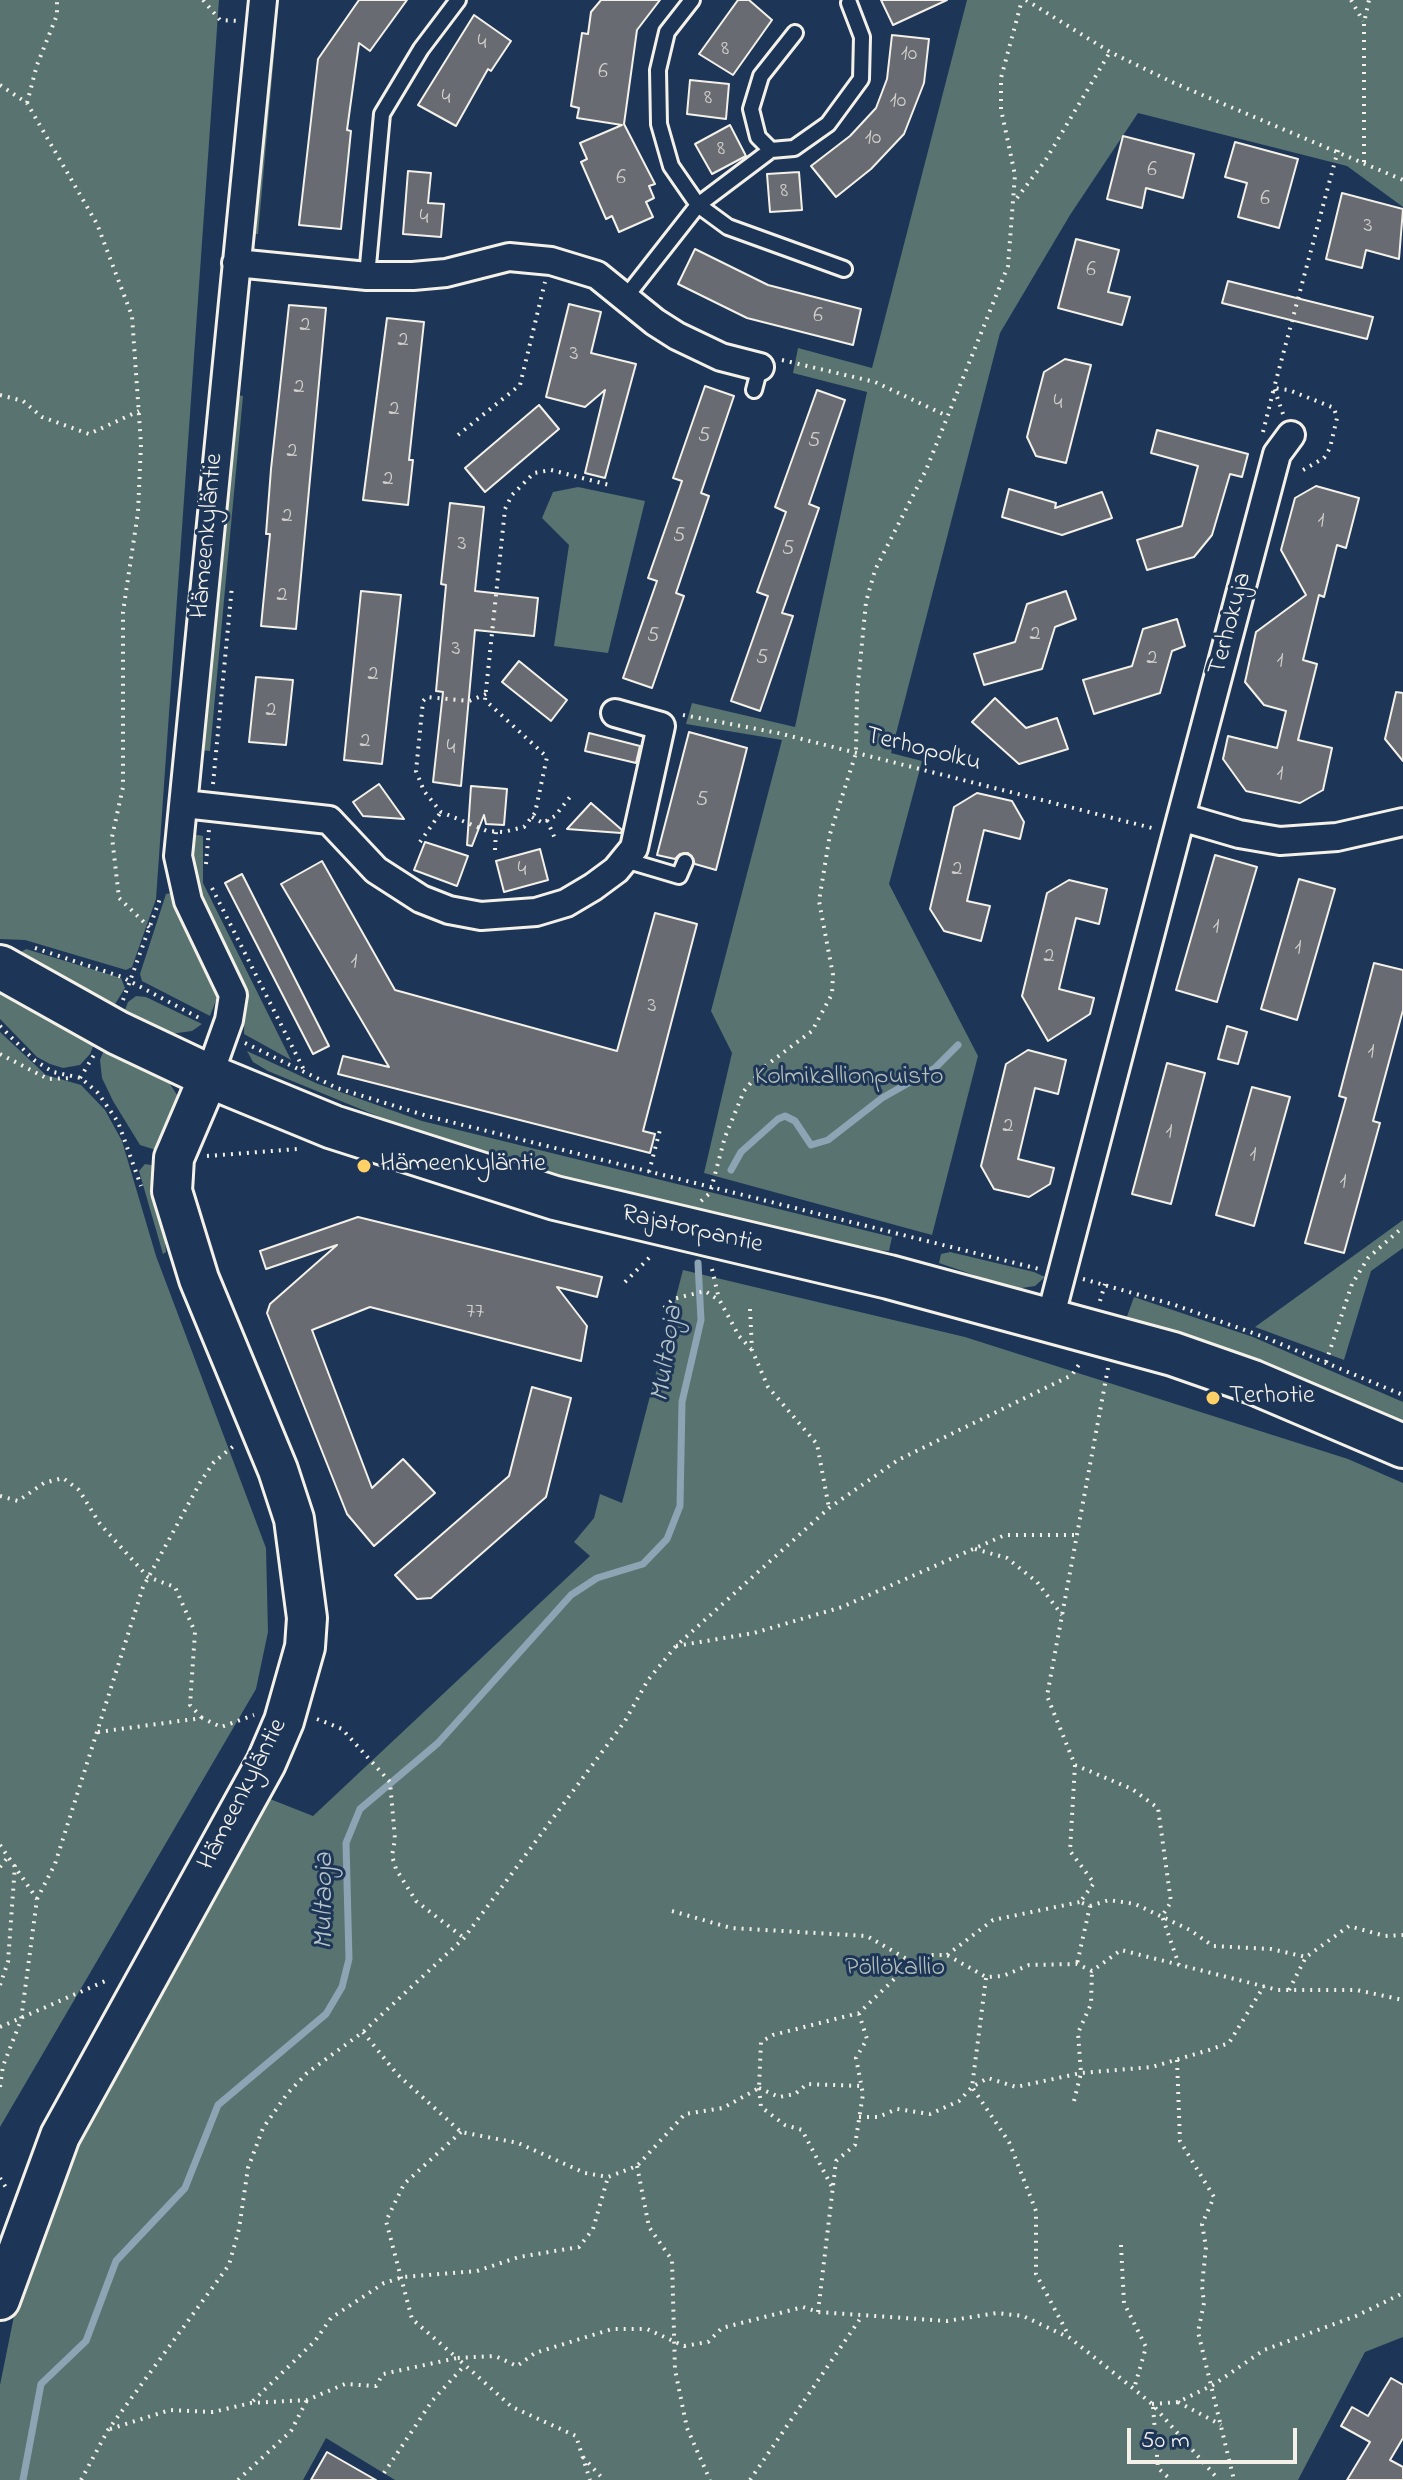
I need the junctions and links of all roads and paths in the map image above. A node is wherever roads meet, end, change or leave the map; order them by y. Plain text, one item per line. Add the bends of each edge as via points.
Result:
1 (57, 0) edge
2 (203, 0) edge
3 (458, 0) edge
4 (692, 0) edge
5 (1024, 0) edge
6 (1351, 0) edge
7 (1369, 0) edge
8 (849, 3) dead end
9 (262, 11) edge
10 (1364, 23) junction
11 (795, 33) dead end
12 (1110, 52) junction
13 (0, 85) edge
14 (27, 103) junction
15 (771, 150) junction
16 (1338, 150) junction
17 (1364, 162) junction
18 (1403, 180) edge
19 (1015, 200) junction
20 (698, 205) junction
21 (551, 261) junction
22 (236, 263) junction
23 (844, 269) dead end
24 (367, 276) junction
25 (625, 298) junction
26 (757, 378) joint
27 (0, 395) edge
28 (139, 411) junction
29 (945, 415) junction
30 (458, 435) dead end
31 (1291, 435) joint
32 (613, 486) dead end
33 (233, 573) dead end
34 (486, 694) junction
35 (615, 713) dead end
36 (674, 723) junction
37 (856, 753) junction
38 (570, 797) dead end
39 (184, 804) junction
40 (211, 808) junction
41 (441, 812) junction
42 (532, 817) junction
43 (1181, 817) junction
44 (547, 820) junction
45 (1403, 822) edge
46 (496, 832) junction
47 (556, 841) dead end
48 (420, 842) dead end
49 (1174, 845) junction
50 (495, 850) dead end
51 (625, 860) junction
52 (685, 862) dead end
53 (205, 870) dead end
54 (209, 883) dead end
55 (14, 956) edge
56 (0, 1026) edge
57 (95, 1053) dead end
58 (0, 1054) edge
59 (209, 1076) junction
60 (81, 1078) junction
61 (661, 1126) dead end
62 (313, 1148) dead end
63 (205, 1156) dead end
64 (649, 1172) junction
65 (713, 1186) junction
66 (144, 1198) dead end
67 (1403, 1227) edge
68 (1061, 1275) junction
69 (1105, 1284) junction
70 (664, 1308) dead end
71 (750, 1309) dead end
72 (1050, 1319) junction
73 (1100, 1348) junction
74 (752, 1350) junction
75 (1326, 1362) junction
76 (1403, 1395) edge
77 (234, 1432) dead end
78 (238, 1442) junction
79 (1403, 1446) edge
80 (243, 1455) dead end
81 (0, 1496) edge
82 (829, 1508) junction
83 (1077, 1535) junction
84 (975, 1549) junction
85 (148, 1577) junction
86 (1062, 1615) junction
87 (676, 1646) junction
88 (267, 1709) junction
89 (202, 1718) junction
90 (251, 1723) dead end
91 (98, 1732) junction
92 (1075, 1765) junction
93 (0, 1845) edge
94 (8, 1857) junction
95 (15, 1864) junction
96 (0, 1867) edge
97 (37, 1899) junction
98 (1080, 1902) junction
99 (1090, 1906) junction
100 (672, 1911) dead end
101 (1162, 1916) junction
102 (1403, 1935) edge
103 (464, 1938) junction
104 (947, 1955) junction
105 (1306, 1957) junction
106 (912, 1962) junction
107 (1077, 1964) junction
108 (118, 1965) dead end
109 (1179, 1965) junction
110 (1092, 1971) junction
111 (986, 1977) junction
112 (110, 1979) junction
113 (0, 1985) edge
114 (1264, 1986) junction
115 (1289, 1990) junction
116 (103, 1993) dead end
117 (1403, 2000) edge
118 (859, 2013) junction
119 (21, 2020) junction
120 (0, 2027) edge
121 (363, 2032) junction
122 (1177, 2060) junction
123 (1081, 2073) junction
124 (861, 2086) junction
125 (0, 2087) edge
126 (972, 2087) junction
127 (759, 2088) junction
128 (1074, 2101) dead end
129 (859, 2117) junction
130 (461, 2132) junction
131 (637, 2166) junction
132 (608, 2177) junction
133 (0, 2178) edge
134 (11, 2178) dead end
135 (7, 2189) junction
136 (833, 2189) junction
137 (3, 2198) dead end
138 (1121, 2245) dead end
139 (403, 2277) junction
140 (1403, 2293) edge
141 (0, 2300) edge
142 (818, 2312) junction
143 (862, 2316) junction
144 (1070, 2338) junction
145 (673, 2341) junction
146 (457, 2358) junction
147 (465, 2365) junction
148 (1213, 2385) junction
149 (1134, 2389) junction
150 (307, 2400) junction
151 (1178, 2402) junction
152 (251, 2403) junction
153 (1152, 2404) junction
154 (1221, 2425) junction
155 (108, 2430) junction
156 (581, 2455) junction
157 (384, 2473) dead end
158 (81, 2480) edge
159 (238, 2480) edge
160 (590, 2480) edge
161 (604, 2480) edge
162 (710, 2480) edge
163 (749, 2480) edge
164 (1171, 2480) edge
165 (1211, 2480) edge
166 (1218, 2480) edge
167 (1234, 2480) edge

1 - 14 path via 57,15
2 - 9 path via 220,20
3 - 24 lane via 382,114
4 - 20 lane via 667,32 658,70 659,110 671,166
5 - 12 path
5 - 19 path via 1001,78
6 - 10 path
7 - 10 path
8 - 15 lane via 862,37 861,79 828,124 794,148
9 - 22 street, Hämeenkyläntie
10 - 17 path
11 - 15 lane via 761,76 751,109 758,137
12 - 16 path
12 - 19 path via 1045,161
13 - 14 path
14 - 28 path via 97,224 117,271 132,316
15 - 20 lane
16 - 17 path
16 - 31 path via 1274,388
17 - 18 path
19 - 29 path via 1008,266
20 - 23 lane via 728,227
20 - 25 lane
21 - 24 street via 509,257 446,273
21 - 25 street via 597,275
21 - 30 path via 520,385
22 - 24 street
22 - 39 street, Hämeenkyläntie
25 - 26 street via 677,336
26 - 29 path via 787,359 875,382
27 - 28 path via 89,434
28 - 55 path via 138,512 122,625 123,787 112,837 119,898 151,929 131,984 77,960
29 - 37 path via 926,470 875,570 866,602
31 - 43 street, Terhokuja via 1277,454
32 - 34 path via 551,470 534,473 512,495 505,509
33 - 40 path
34 - 41 path via 469,701 423,701 416,771
34 - 42 path via 485,700 547,757
35 - 36 street
36 - 37 path, Terhopolku via 778,733
36 - 51 street via 634,848
37 - 49 path, Terhopolku via 1160,831 1158,841
37 - 65 path via 830,834 819,901 832,994 812,1031 764,1067 744,1091
38 - 44 path
39 - 40 street
39 - 59 street, Hämeenkyläntie via 180,874 233,995
40 - 51 street via 329,820 394,885 449,910 481,916 510,917 566,903
40 - 53 path
41 - 46 path
41 - 48 path
42 - 44 path
42 - 46 path via 524,827
43 - 45 street via 1280,841 1337,837
43 - 49 street
44 - 47 path
46 - 50 path
49 - 68 street
51 - 52 lane via 679,876
54 - 64 path via 306,1075 427,1116
55 - 59 main road, Rajatorpantie via 118,1033
56 - 60 path via 34,1060 53,1072
57 - 60 path
58 - 60 path via 48,1079
59 - 72 main road, Rajatorpantie via 333,1127 555,1198
59 - 88 street, Hämeenkyläntie via 174,1158 172,1191 194,1267 294,1519 307,1618 305,1647
60 - 66 path via 118,1122
61 - 64 path
62 - 63 path
64 - 65 path
65 - 68 path
67 - 75 path via 1368,1258 1352,1284
68 - 69 path
68 - 72 street
69 - 73 path
69 - 75 path
70 - 74 path via 673,1299 705,1291 720,1301
71 - 74 path
72 - 73 main road, Rajatorpantie
73 - 79 main road, Rajatorpantie via 1253,1382
73 - 82 path via 1072,1375 898,1460
73 - 83 path
74 - 82 path via 768,1387 817,1444
75 - 76 path
77 - 78 path
78 - 80 path
78 - 85 path via 201,1481
81 - 85 path via 18,1501 44,1483 63,1478 79,1490 100,1524
82 - 87 path
83 - 84 path via 1005,1535
83 - 86 path
84 - 86 path via 1007,1558 1037,1582
84 - 87 path via 842,1607 754,1633
85 - 89 path via 175,1587 195,1632 190,1705
85 - 91 path
86 - 92 path via 1047,1696
87 - 103 path
88 - 89 path via 221,1727
88 - 90 path
88 - 103 path via 342,1729 390,1782 396,1869 416,1901
88 - 141 street, Hämeenkyläntie via 266,1763 60,2136
89 - 91 path
91 - 97 path via 55,1864
92 - 98 path via 1070,1851 1094,1883
92 - 101 path via 1132,1789 1158,1808 1171,1902
93 - 94 path
94 - 95 path
94 - 96 path
95 - 97 path
95 - 113 path via 8,1962
97 - 119 path
98 - 99 path
98 - 104 path via 993,1920
99 - 101 path via 1109,1900
99 - 107 path
100 - 106 path via 731,1928 867,1936
101 - 105 path via 1213,1946
101 - 109 path
102 - 105 path via 1349,1926
103 - 121 path
104 - 106 path
104 - 111 path
105 - 115 path
106 - 118 path
107 - 110 path
107 - 111 path via 1029,1965
108 - 112 path
109 - 110 path via 1121,1950
109 - 114 path
110 - 123 path via 1091,2004 1078,2033
111 - 126 path
112 - 116 path
112 - 119 path
114 - 115 path
114 - 122 path via 1229,2043
115 - 117 path via 1357,1990
118 - 124 path via 867,2039 856,2058
118 - 127 path via 761,2042
119 - 120 path
119 - 125 path
121 - 130 path via 397,2074
121 - 155 path via 307,2073 263,2128 248,2168 229,2265
122 - 123 path
122 - 148 path via 1180,2141 1214,2197 1202,2224 1204,2303 1198,2332
123 - 126 path via 1016,2087 988,2078
123 - 128 path
124 - 127 path via 807,2084 795,2094 779,2097
124 - 129 path
126 - 129 path via 959,2101 930,2114 897,2109
126 - 144 path via 1009,2142 1036,2211 1036,2274
127 - 131 path via 723,2108 685,2114
127 - 136 path via 761,2107 802,2130
129 - 136 path via 855,2145 836,2161
130 - 132 path via 518,2143 585,2173
130 - 139 path via 404,2184 386,2221
131 - 132 path
131 - 145 path via 649,2227 672,2260
132 - 139 path via 593,2229 579,2247 519,2257 477,2271
133 - 135 path
134 - 135 path
135 - 137 path
136 - 142 path
138 - 149 path via 1124,2303 1146,2347
139 - 146 path via 412,2319
139 - 152 path via 384,2283 331,2318 315,2341
140 - 148 path via 1264,2350
142 - 143 path
142 - 145 path via 803,2307 722,2328 708,2342 684,2346
143 - 144 path via 947,2321 997,2313 1023,2316
143 - 163 path
144 - 149 path
145 - 146 path via 647,2329 612,2329 535,2353 517,2366 495,2356
145 - 162 path via 687,2428
146 - 147 path
146 - 150 path via 383,2374 376,2386 345,2384
147 - 156 path via 512,2407 576,2436
147 - 157 path via 432,2401
148 - 151 path
148 - 154 path
149 - 153 path
150 - 152 path
150 - 159 path via 291,2431
151 - 153 path
151 - 154 path
152 - 155 path via 213,2412 170,2410
153 - 164 path via 1158,2468
153 - 166 path
154 - 167 path
155 - 158 path
156 - 160 path
156 - 161 path
165 - 166 path

